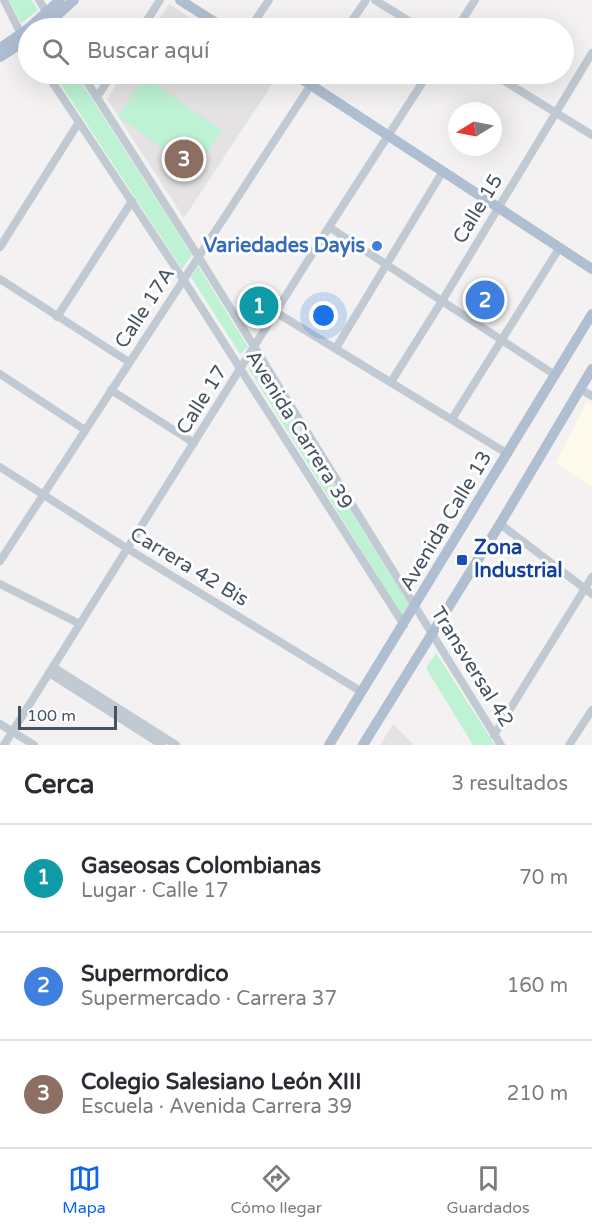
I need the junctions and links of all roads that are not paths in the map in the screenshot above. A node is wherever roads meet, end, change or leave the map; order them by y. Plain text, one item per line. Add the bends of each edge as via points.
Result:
1 (4, 0) edge
2 (39, 0) edge
3 (60, 0) edge
4 (74, 0) edge
5 (160, 0) edge
6 (180, 0) edge
7 (269, 0) edge
8 (366, 0) edge
9 (375, 0) edge
10 (475, 0) edge
11 (46, 18) edge
12 (51, 18) edge
13 (54, 18) edge
14 (148, 18) edge
15 (209, 18) edge
16 (257, 18) edge
17 (354, 18) edge
18 (404, 18) edge
19 (463, 18) edge
20 (18, 22) edge
21 (18, 40) edge
22 (18, 43) edge
23 (0, 48) edge
24 (592, 53) edge
25 (0, 57) edge
26 (574, 83) edge
27 (54, 84) edge
28 (89, 84) edge
29 (105, 84) edge
30 (311, 84) joint
31 (422, 84) edge
32 (509, 84) edge
33 (573, 84) edge
34 (97, 97) junction
35 (556, 113) junction
36 (79, 122) junction
37 (592, 135) edge
38 (388, 136) junction
39 (443, 171) junction
40 (132, 201) junction
41 (498, 207) junction
42 (329, 227) junction
43 (0, 247) edge
44 (560, 247) junction
45 (198, 256) junction
46 (385, 264) junction
47 (592, 269) edge
48 (0, 279) edge
49 (183, 279) junction
50 (442, 301) junction
51 (277, 313) junction
52 (592, 314) edge
53 (57, 317) junction
54 (501, 340) junction
55 (255, 347) junction
56 (336, 348) junction
57 (129, 362) junction
58 (241, 369) junction
59 (592, 369) edge
60 (0, 374) edge
61 (555, 375) junction
62 (391, 382) junction
63 (580, 389) junction
64 (111, 390) junction
65 (592, 396) edge
66 (452, 419) junction
67 (86, 429) junction
68 (194, 444) junction
69 (508, 454) junction
70 (0, 467) edge
71 (43, 495) junction
72 (500, 524) junction
73 (128, 549) junction
74 (0, 561) edge
75 (592, 577) edge
76 (0, 584) edge
77 (589, 591) edge
78 (415, 607) junction
79 (80, 624) junction
80 (404, 625) junction
81 (431, 635) junction
82 (51, 670) junction
83 (362, 692) junction
84 (592, 710) edge
85 (0, 724) edge
86 (143, 729) junction
87 (12, 732) junction
88 (494, 735) junction
89 (173, 744) edge
90 (4, 745) edge
91 (34, 745) edge
92 (162, 745) edge
93 (329, 745) edge
94 (363, 745) edge
95 (501, 745) edge
96 (569, 745) edge

1 - 20 street
2 - 11 street
3 - 12 main road
4 - 13 main road
5 - 14 street
6 - 15 main road
7 - 16 street
8 - 17 street
9 - 18 street
10 - 19 street
21 - 23 main road
22 - 25 main road
24 - 26 street, Calle 15
27 - 36 street, Avenida Carrera 39
28 - 34 street, Avenida Carrera 39
29 - 34 street
30 - 38 main road
30 - 45 street, Calle 17A
31 - 38 street, Calle 17
32 - 35 street
33 - 35 street, Calle 15
34 - 45 street, Avenida Carrera 39
35 - 37 street
35 - 41 street, Calle 15
36 - 40 street, Avenida Carrera 39
36 - 43 street
38 - 39 main road
38 - 42 street, Calle 17
39 - 41 main road
39 - 46 street
40 - 49 street, Avenida Carrera 39
40 - 53 street
41 - 44 main road
41 - 50 street, Calle 15
42 - 46 street
42 - 51 street, Calle 17
44 - 47 main road
44 - 54 street
45 - 49 street, Calle 17A
45 - 55 street, Avenida Carrera 39
46 - 50 street
46 - 56 street
48 - 53 street
49 - 57 street, Calle 17A
49 - 58 street, Avenida Carrera 39
50 - 54 street
50 - 62 street, Calle 15
51 - 55 street, Calle 17
51 - 56 street
52 - 61 main road, Avenida Calle 13
53 - 57 street
54 - 61 street
54 - 66 street
55 - 58 street, Calle 17
55 - 78 street, Avenida Carrera 39
56 - 62 street
57 - 64 street, Calle 17A
58 - 68 street, Calle 17
58 - 80 street, Avenida Carrera 39
59 - 63 main road
60 - 67 street
61 - 69 main road, Avenida Calle 13
62 - 66 street
63 - 65 street
63 - 72 main road
64 - 67 street, Calle 17A
64 - 68 street
66 - 69 street
67 - 71 street, Calle 17A
68 - 73 street, Calle 17
69 - 78 main road, Avenida Calle 13
70 - 71 street, Carrera 42 Bis
71 - 73 street, Carrera 42 Bis
71 - 74 street, Calle 17A
72 - 77 street
72 - 81 main road
73 - 79 street, Calle 17
73 - 83 street, Carrera 42 Bis
75 - 77 street
76 - 79 street
77 - 88 street
78 - 80 main road, Avenida Calle 13
78 - 81 street, Transversal 42
79 - 82 street, Calle 17
80 - 83 main road, Avenida Calle 13
81 - 88 street, Transversal 42
81 - 94 main road
82 - 86 street
82 - 87 street, Calle 17
83 - 93 main road, Avenida Calle 13
84 - 96 street
85 - 87 street
86 - 89 street
86 - 92 street
87 - 90 street, Calle 17
87 - 91 street
88 - 95 street, Transversal 42

